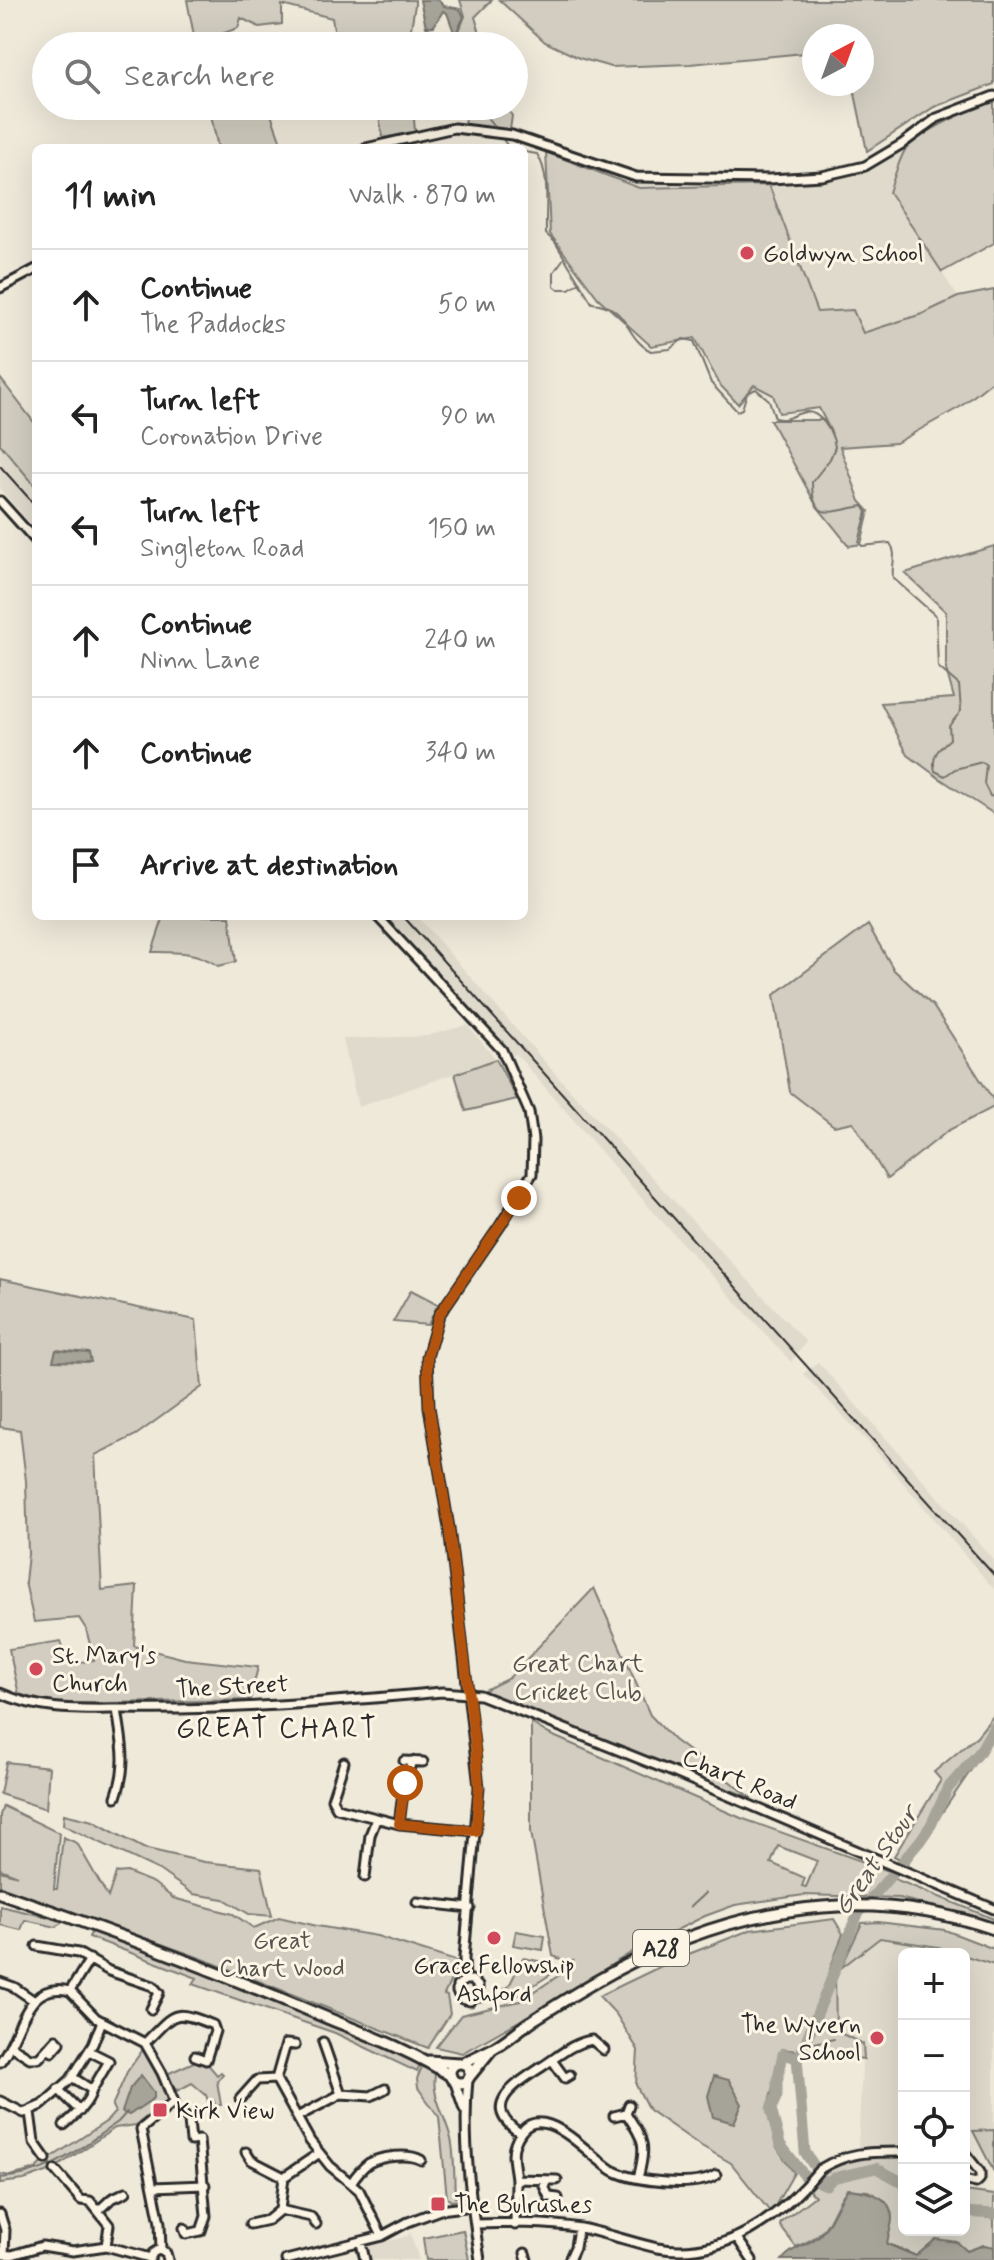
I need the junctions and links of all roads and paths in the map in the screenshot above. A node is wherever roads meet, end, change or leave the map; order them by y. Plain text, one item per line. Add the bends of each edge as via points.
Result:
1 (994, 96) edge
2 (384, 144) edge
3 (32, 271) edge
4 (0, 288) edge
5 (0, 501) edge
6 (32, 537) edge
7 (381, 920) edge
8 (0, 1693) edge
9 (468, 1693) junction
10 (117, 1709) junction
11 (423, 1762) dead end
12 (340, 1768) dead end
13 (116, 1797) dead end
14 (376, 1820) junction
15 (399, 1824) junction
16 (476, 1831) junction
17 (363, 1872) dead end
18 (0, 1893) edge
19 (417, 1902) dead end
20 (470, 1908) junction
21 (994, 1909) edge
22 (994, 1929) edge
23 (37, 1946) dead end
24 (90, 1959) junction
25 (465, 1980) dead end
26 (0, 1982) edge
27 (70, 1991) junction
28 (33, 2000) junction
29 (151, 2009) dead end
30 (102, 2021) junction
31 (277, 2040) dead end
32 (323, 2042) dead end
33 (145, 2043) junction
34 (11, 2046) junction
35 (491, 2050) junction
36 (604, 2050) dead end
37 (89, 2051) junction
38 (52, 2052) dead end
39 (195, 2056) dead end
40 (552, 2060) junction
41 (429, 2061) junction
42 (0, 2062) edge
43 (461, 2063) junction
44 (570, 2075) dead end
45 (72, 2077) junction
46 (469, 2077) junction
47 (452, 2078) junction
48 (276, 2079) junction
49 (58, 2089) junction
50 (385, 2089) dead end
51 (92, 2090) junction
52 (341, 2094) junction
53 (240, 2099) dead end
54 (0, 2101) edge
55 (80, 2111) junction
56 (465, 2111) junction
57 (30, 2112) junction
58 (614, 2116) dead end
59 (186, 2117) dead end
60 (297, 2117) junction
61 (64, 2125) dead end
62 (520, 2133) junction
63 (412, 2146) dead end
64 (246, 2152) dead end
65 (898, 2152) edge
66 (318, 2154) junction
67 (46, 2159) dead end
68 (970, 2160) edge
69 (55, 2170) dead end
70 (716, 2175) dead end
71 (284, 2177) junction
72 (638, 2178) junction
73 (516, 2179) junction
74 (557, 2180) dead end
75 (547, 2181) junction
76 (970, 2182) edge
77 (351, 2183) junction
78 (205, 2185) junction
79 (153, 2187) junction
80 (126, 2192) dead end
81 (558, 2198) dead end
82 (473, 2206) junction
83 (99, 2210) junction
84 (280, 2210) junction
85 (0, 2214) edge
86 (250, 2224) dead end
87 (316, 2224) dead end
88 (475, 2224) junction
89 (515, 2225) junction
90 (184, 2228) dead end
91 (578, 2228) junction
92 (382, 2236) junction
93 (737, 2238) junction
94 (361, 2243) junction
95 (106, 2246) junction
96 (58, 2250) junction
97 (161, 2250) junction
98 (2, 2254) edge
99 (150, 2259) edge
100 (56, 2260) edge
101 (168, 2260) edge
102 (286, 2260) edge
103 (365, 2260) edge
104 (480, 2260) edge
105 (569, 2260) edge
106 (752, 2260) edge

1 - 2 street via 937,118 865,166 822,176 636,177 512,135 454,128
3 - 4 street
5 - 6 street
7 - 9 street via 502,1050 529,1112 533,1140 532,1174 439,1315 427,1357 429,1407
8 - 10 street, The Street via 52,1709
9 - 10 street, The Street via 217,1710
9 - 16 street via 479,1787
9 - 21 street, Chart Road via 675,1773
10 - 13 street via 125,1762
11 - 15 street via 408,1761
12 - 14 street via 333,1804
14 - 15 street
14 - 17 street
15 - 16 street
16 - 20 street
18 - 41 main road, A28 via 150,1947
19 - 20 street
20 - 25 street
22 - 35 main road, A28 via 940,1914 878,1906 802,1907 732,1921 667,1945 599,1980
23 - 24 street
24 - 27 street
24 - 29 street via 153,1986 159,1993
26 - 28 street
27 - 28 street via 51,1989
27 - 30 street
28 - 34 street
30 - 33 street
30 - 37 street
31 - 48 street via 290,2045
32 - 52 street
33 - 39 street via 173,2016 185,2014 213,2025 215,2031 206,2060
33 - 79 street via 174,2102 141,2129
34 - 38 street via 39,2058 56,2039 60,2043
34 - 42 street
35 - 43 main road, A28
35 - 46 main road, A28
36 - 40 street via 592,2036
37 - 45 street
37 - 51 street via 109,2061
40 - 44 street via 565,2078
40 - 62 street via 503,2098 503,2116
41 - 43 main road, A28
41 - 47 main road, A28
43 - 46 main road
43 - 47 main road via 452,2068
45 - 49 street
45 - 51 street
46 - 47 main road via 463,2082
46 - 56 street
47 - 56 street
48 - 53 street via 257,2080
48 - 60 street
49 - 55 street
49 - 57 street
50 - 52 street via 371,2096
51 - 55 street
52 - 60 street
54 - 57 street
55 - 61 street
56 - 82 street
57 - 67 street via 34,2142
58 - 72 street via 627,2109 644,2142
59 - 78 street via 191,2141 199,2140
60 - 66 street
62 - 72 street via 530,2126 551,2125 613,2171
62 - 73 street via 513,2149
63 - 77 street via 417,2158 372,2162
64 - 71 street via 248,2163
65 - 93 street via 844,2156 814,2175 774,2217
66 - 71 street
66 - 77 street
68 - 76 street via 980,2172 976,2183
69 - 83 street via 81,2200
70 - 72 street via 697,2181
71 - 84 street
73 - 75 street
73 - 89 street
74 - 75 street
75 - 81 street via 549,2197
77 - 92 street via 365,2198
78 - 79 street
78 - 90 street via 201,2231 186,2234
79 - 97 street
80 - 83 street
82 - 88 street
82 - 92 street via 428,2213
83 - 95 street via 109,2225
84 - 86 street
84 - 87 street via 311,2217
85 - 98 street via 5,2230
88 - 89 street
88 - 104 street
89 - 91 street
91 - 93 street via 659,2253 705,2253
91 - 105 street
92 - 94 street
93 - 106 street
94 - 102 street
94 - 103 street
95 - 96 street
95 - 99 street
96 - 98 street via 42,2246
96 - 100 street
97 - 99 street
97 - 101 street

